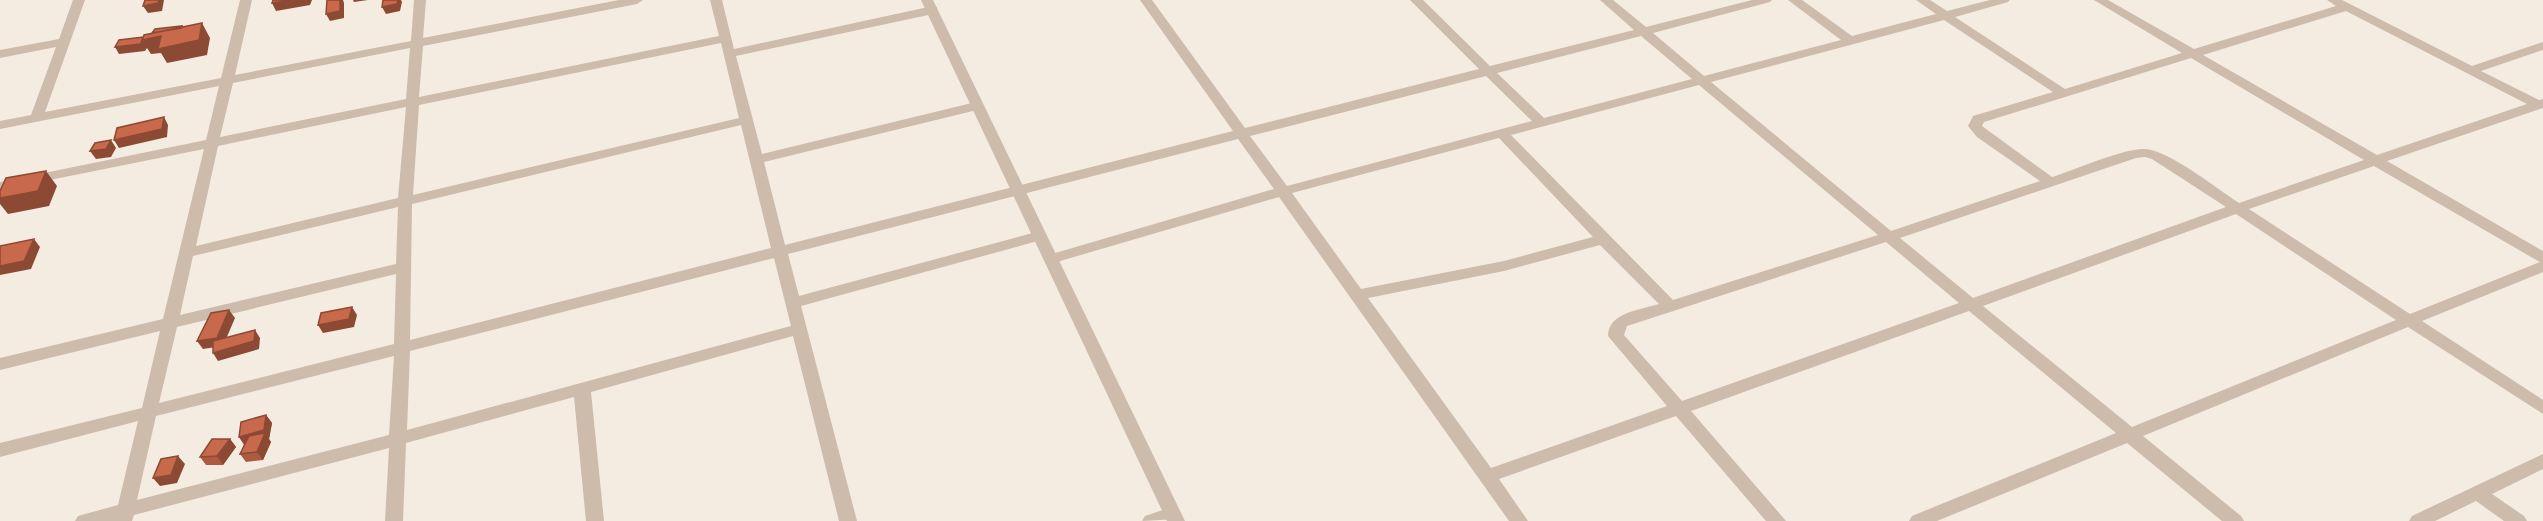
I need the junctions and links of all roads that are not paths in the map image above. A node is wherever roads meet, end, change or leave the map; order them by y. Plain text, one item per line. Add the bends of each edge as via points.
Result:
1 (79, 0) edge
2 (246, 0) edge
3 (420, 0) edge
4 (638, 0) edge
5 (716, 0) edge
6 (1146, 0) edge
7 (1416, 0) edge
8 (1606, 0) edge
9 (1766, 0) edge
10 (1794, 0) edge
11 (1922, 0) edge
12 (2004, 0) edge
13 (2100, 0) edge
14 (2333, 0) edge
15 (930, 5) edge
16 (2347, 7) junction
17 (1946, 16) junction
18 (1642, 31) junction
19 (726, 38) junction
20 (64, 42) junction
21 (1852, 42) junction
22 (417, 43) junction
23 (2543, 46) edge
24 (731, 53) junction
25 (0, 54) edge
26 (2193, 54) junction
27 (1487, 70) junction
28 (2471, 70) junction
29 (228, 80) junction
30 (1702, 80) junction
31 (2063, 93) junction
32 (414, 101) junction
33 (2541, 104) edge
34 (976, 106) junction
35 (37, 117) junction
36 (747, 120) junction
37 (1541, 123) junction
38 (0, 125) edge
39 (1242, 133) junction
40 (1502, 134) junction
41 (214, 141) junction
42 (755, 160) junction
43 (2377, 161) junction
44 (2049, 181) junction
45 (0, 186) edge
46 (1018, 191) junction
47 (1284, 192) junction
48 (405, 203) junction
49 (2238, 208) junction
50 (1040, 236) junction
51 (1890, 236) junction
52 (1602, 239) junction
53 (780, 252) junction
54 (185, 253) junction
55 (2543, 258) edge
56 (1050, 259) junction
57 (2543, 266) edge
58 (404, 267) junction
59 (1357, 295) junction
60 (793, 303) junction
61 (1971, 305) junction
62 (1670, 306) junction
63 (2408, 320) junction
64 (168, 323) junction
65 (800, 329) junction
66 (402, 347) junction
67 (0, 364) edge
68 (582, 389) junction
69 (2543, 408) edge
70 (1679, 409) junction
71 (150, 411) junction
72 (2130, 436) junction
73 (398, 439) junction
74 (0, 450) edge
75 (2543, 461) edge
76 (1487, 476) junction
77 (2477, 493) junction
78 (125, 515) edge
79 (1174, 517) edge
80 (84, 521) edge
81 (394, 521) edge
82 (595, 521) edge
83 (848, 521) edge
84 (1151, 521) edge
85 (1519, 521) edge
86 (1777, 521) edge
87 (1918, 521) edge
88 (2235, 521) edge
89 (2418, 521) edge
90 (2518, 521) edge

1 - 20 street
2 - 29 street
3 - 22 street
4 - 22 street
5 - 19 street
6 - 39 street
7 - 27 street
8 - 18 street
9 - 18 street
10 - 21 street
11 - 17 street
12 - 17 street
13 - 26 street
14 - 16 street
15 - 24 street
15 - 34 street
16 - 26 street
16 - 28 street
17 - 21 street
17 - 31 street
18 - 27 street
18 - 30 street
19 - 24 street
19 - 32 street
20 - 25 street
20 - 35 street
21 - 30 street
22 - 29 street
22 - 32 street
23 - 28 street
24 - 36 street
26 - 31 street
26 - 43 street
27 - 37 street
27 - 39 street
28 - 33 street
29 - 35 street
29 - 41 street
30 - 37 street
30 - 51 street
31 - 44 street via 1978,120 1975,126
32 - 41 street
32 - 48 street
33 - 43 street
34 - 42 street
34 - 46 street
35 - 38 street
36 - 42 street
36 - 48 street
37 - 40 street
39 - 46 street
39 - 47 street
40 - 47 street
40 - 52 street
41 - 45 street
41 - 54 street
42 - 53 street
43 - 49 street
43 - 55 street
44 - 49 street via 2145,153 2157,156
44 - 51 street
46 - 50 street
46 - 53 street
47 - 56 street
47 - 59 street
48 - 54 street
48 - 58 street
49 - 61 street
49 - 63 street
50 - 56 street
50 - 60 street
51 - 61 street
51 - 62 street
52 - 59 street via 1504,266
52 - 62 street
53 - 60 street
53 - 66 street
54 - 64 street
56 - 79 street
57 - 63 street
58 - 64 street
58 - 66 street
59 - 76 street
60 - 65 street
61 - 70 street
61 - 72 street
62 - 70 street via 1621,321 1616,336
63 - 69 street
63 - 72 street
64 - 67 street
64 - 71 street
65 - 68 street
65 - 83 street
66 - 71 street
66 - 73 street
68 - 73 street
68 - 82 street
70 - 76 street
70 - 86 street
71 - 74 street
71 - 78 street
72 - 87 street
72 - 88 street
73 - 78 street
73 - 81 street
75 - 77 street
76 - 85 street
77 - 89 street
77 - 90 street
78 - 80 street
79 - 84 street

